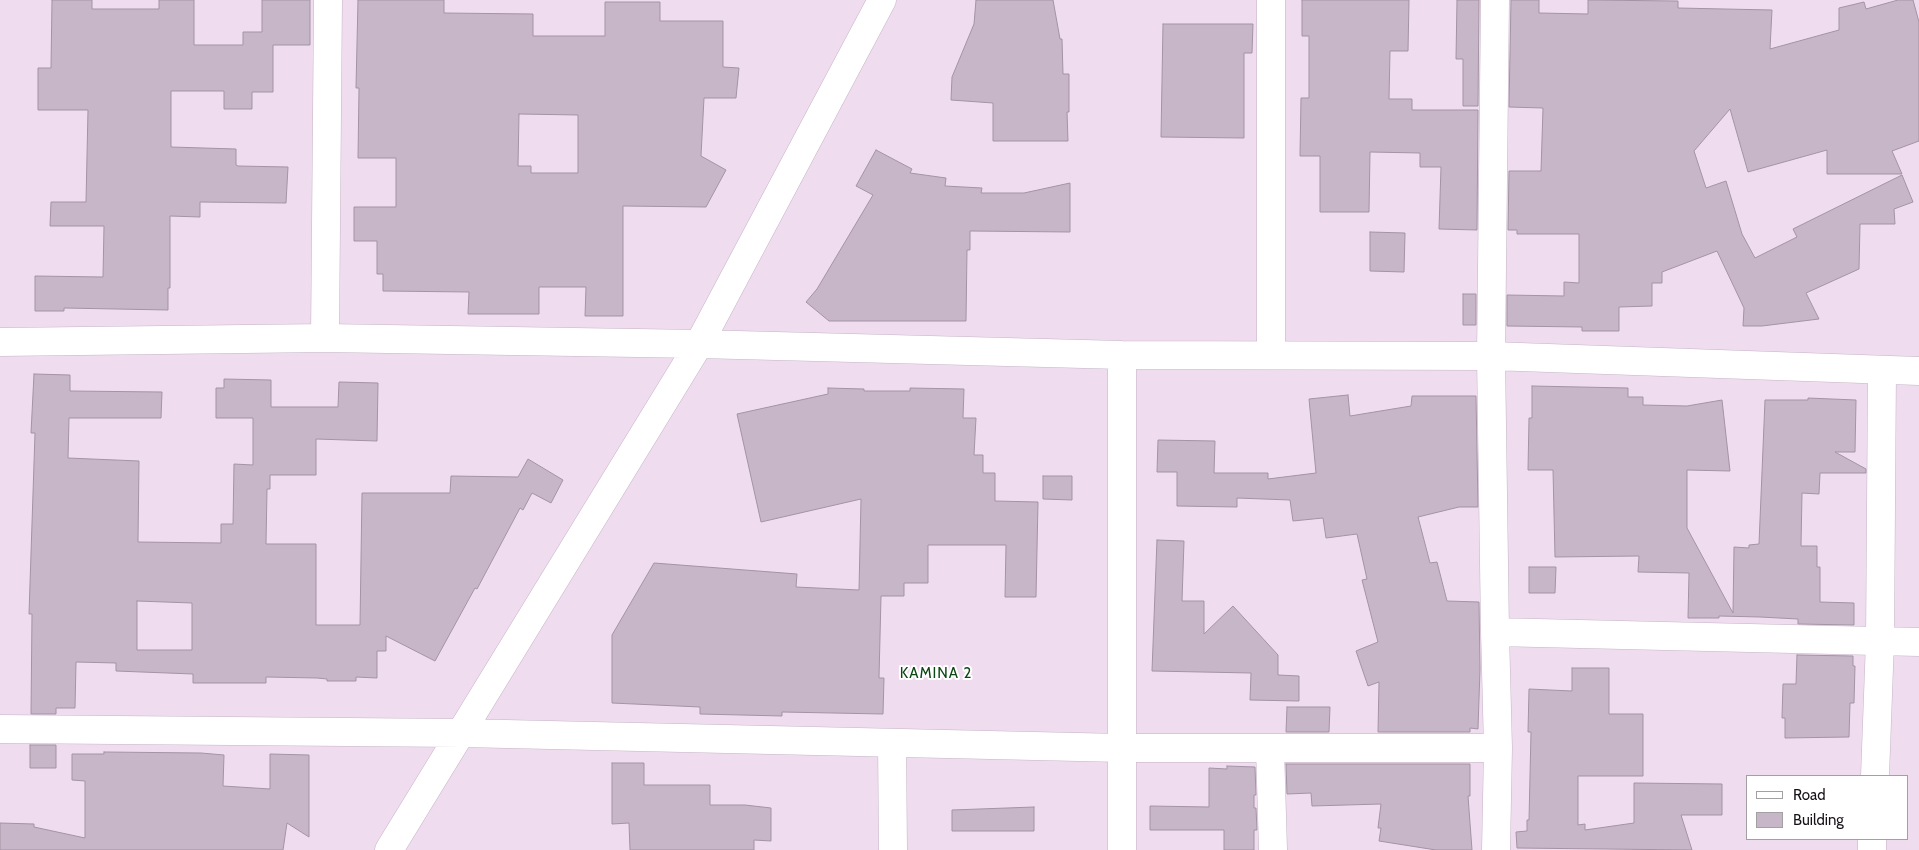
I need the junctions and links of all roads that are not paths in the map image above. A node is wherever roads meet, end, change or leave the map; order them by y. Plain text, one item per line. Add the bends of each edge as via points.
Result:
1 (328, 0) edge
2 (882, 0) edge
3 (1271, 0) edge
4 (1495, 0) edge
5 (325, 338) junction
6 (0, 342) edge
7 (699, 344) junction
8 (1271, 354) junction
9 (1122, 355) junction
10 (1491, 356) junction
11 (1882, 371) junction
12 (1919, 371) edge
13 (1495, 632) junction
14 (1880, 641) junction
15 (1919, 642) edge
16 (0, 729) edge
17 (462, 733) junction
18 (892, 743) junction
19 (1122, 748) junction
20 (1270, 748) junction
21 (1498, 748) junction
22 (1875, 775) edge
23 (389, 850) edge
24 (893, 850) edge
25 (1122, 850) edge
26 (1273, 850) edge
27 (1496, 850) edge

1 - 5 street
2 - 7 street
3 - 8 street
4 - 10 street
5 - 6 street
5 - 7 street
7 - 9 street
7 - 17 street
8 - 9 street
8 - 10 street
9 - 19 street
10 - 11 street
10 - 13 street
11 - 12 street
11 - 14 street
13 - 14 street
13 - 21 street
14 - 15 street
14 - 22 street
16 - 17 street
17 - 18 street
17 - 23 street
18 - 19 street
18 - 24 street
19 - 20 street
19 - 25 street
20 - 21 street
20 - 26 street
21 - 27 street

